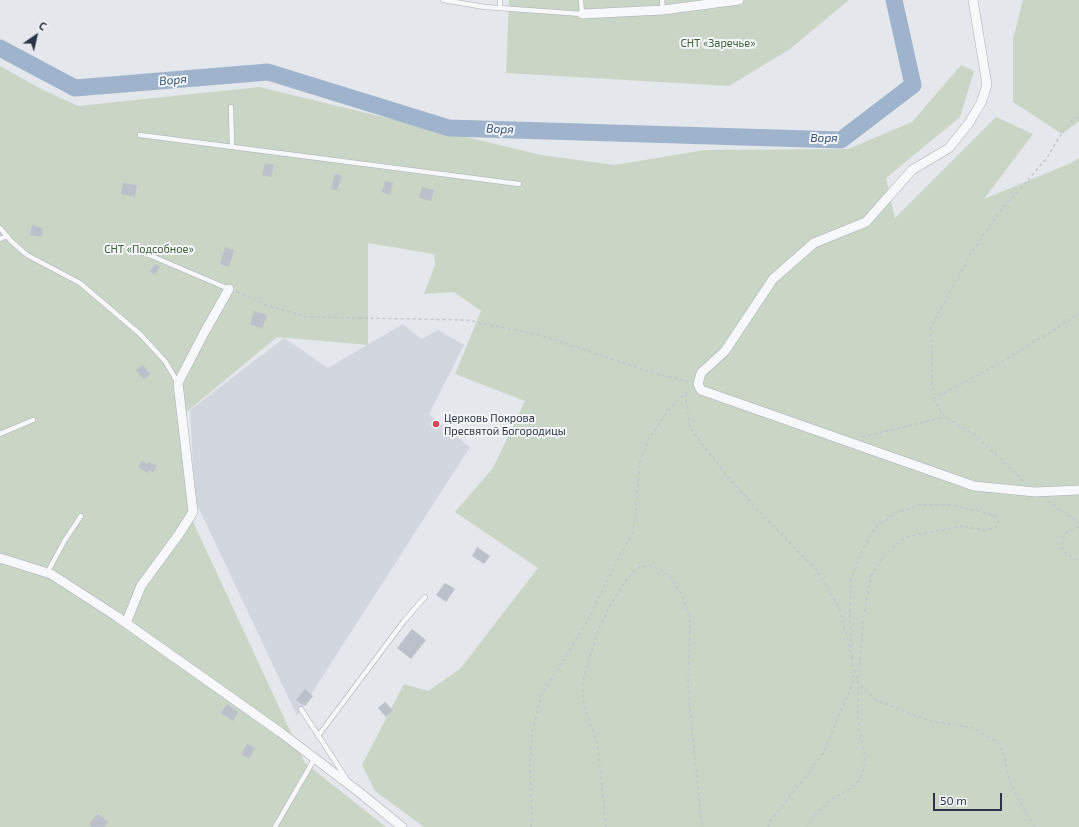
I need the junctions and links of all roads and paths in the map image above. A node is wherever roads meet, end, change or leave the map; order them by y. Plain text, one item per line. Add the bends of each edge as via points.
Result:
1 (443, 0) edge
2 (500, 0) edge
3 (581, 0) edge
4 (662, 0) edge
5 (739, 0) edge
6 (973, 0) edge
7 (500, 8) junction
8 (663, 10) junction
9 (582, 14) junction
10 (231, 108) dead end
11 (1079, 117) edge
12 (140, 135) dead end
13 (232, 147) junction
14 (519, 184) dead end
15 (0, 228) edge
16 (7, 236) junction
17 (0, 239) edge
18 (135, 249) dead end
19 (229, 289) junction
20 (1079, 314) edge
21 (178, 383) junction
22 (698, 384) junction
23 (685, 394) junction
24 (933, 399) junction
25 (945, 417) junction
26 (33, 420) dead end
27 (0, 434) edge
28 (860, 437) dead end
29 (1024, 482) dead end
30 (1079, 490) edge
31 (1035, 492) junction
32 (81, 516) dead end
33 (1079, 523) edge
34 (1079, 527) edge
35 (0, 558) edge
36 (1079, 561) edge
37 (47, 573) junction
38 (425, 597) dead end
39 (126, 623) junction
40 (852, 662) junction
41 (858, 683) junction
42 (301, 710) dead end
43 (318, 736) junction
44 (315, 758) junction
45 (350, 785) junction
46 (275, 827) edge
47 (402, 827) edge
48 (531, 827) edge
49 (606, 827) edge
50 (702, 827) edge
51 (768, 827) edge
52 (806, 827) edge
53 (1036, 827) edge

1 - 7 lane
2 - 7 lane
3 - 9 lane
4 - 8 lane
5 - 8 street
6 - 22 street via 987,85 970,123 949,148 912,170 866,222 814,243 773,279 725,351 701,373
7 - 9 lane
8 - 9 street
10 - 13 lane
11 - 24 path via 1070,121 1047,158 998,214 971,253 930,327
12 - 13 lane
13 - 14 lane
15 - 16 lane
16 - 17 lane
16 - 21 lane via 27,255 80,283 140,334 165,361
18 - 19 lane
19 - 21 street
19 - 22 path via 268,306 307,317 467,320 540,335 656,374
20 - 24 path via 1005,360
21 - 39 street via 193,512 141,586
22 - 23 path
22 - 31 street via 701,390 974,486
23 - 40 path via 690,428 732,482 816,569 839,607
23 - 48 path via 675,402 649,438 640,461 632,535 591,614 542,694 532,733
24 - 25 path
25 - 28 path
25 - 29 path via 975,435
26 - 27 lane
30 - 31 street
31 - 33 path
32 - 37 lane
34 - 36 path via 1065,533 1061,547 1068,556
35 - 37 street
37 - 39 street
38 - 43 lane via 404,621
39 - 44 street
40 - 41 path
40 - 41 path via 851,579 874,529 895,513 920,505 950,505 994,516 999,522 995,528 984,530 963,526 906,537 884,555 871,576 864,615
40 - 51 path via 853,682 823,754
41 - 52 path via 859,730 865,757 864,768 859,781 817,812
41 - 53 path via 876,700 930,721 974,728 997,742 1004,755 1012,787
42 - 43 lane
43 - 45 lane
44 - 45 street
44 - 46 lane
45 - 47 street
49 - 50 path via 598,748 585,711 584,676 609,607 637,568 651,565 669,575 683,596 690,618 688,689

